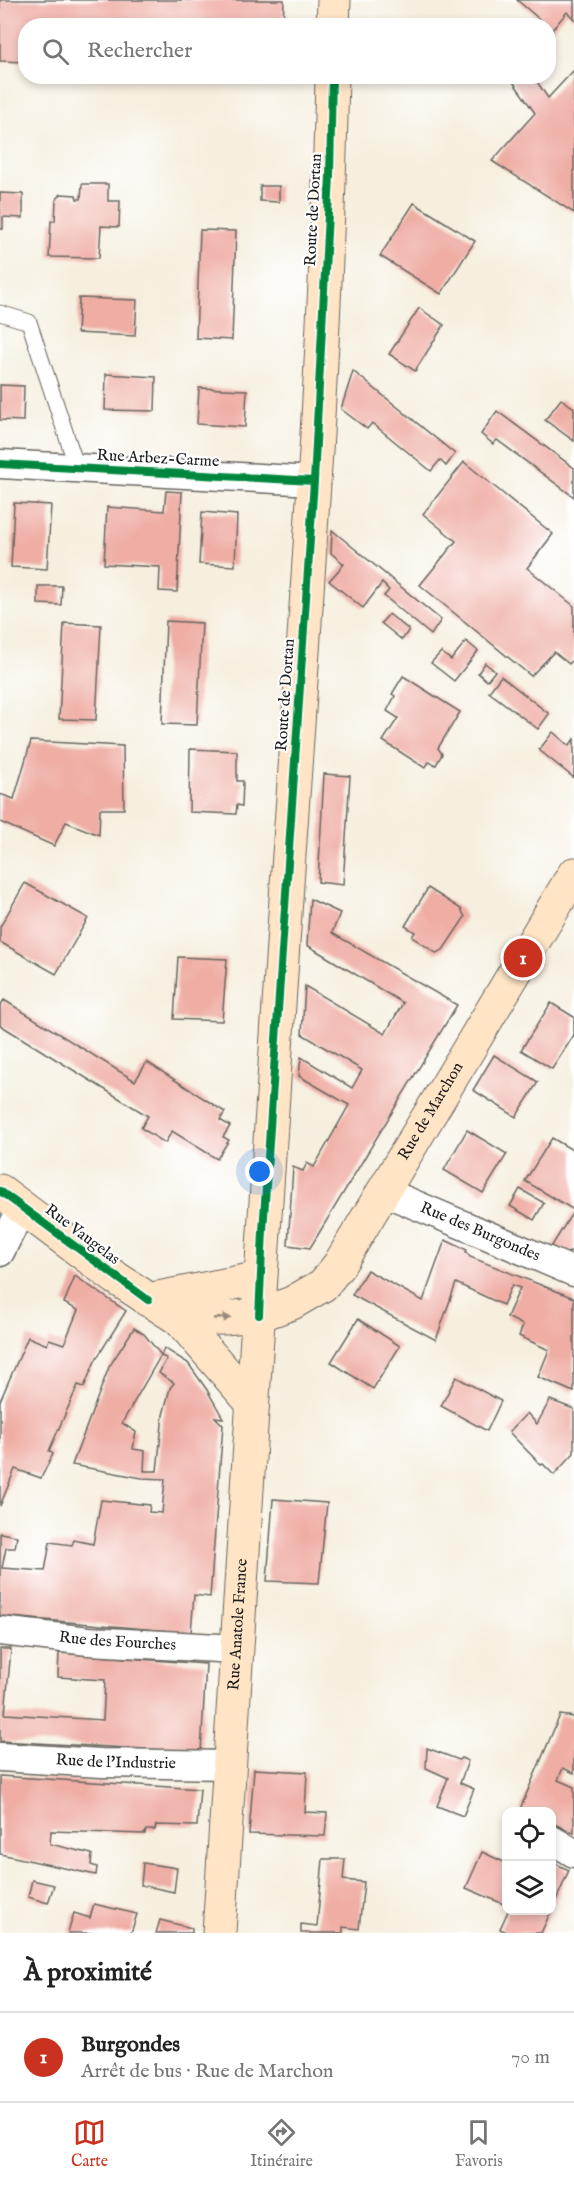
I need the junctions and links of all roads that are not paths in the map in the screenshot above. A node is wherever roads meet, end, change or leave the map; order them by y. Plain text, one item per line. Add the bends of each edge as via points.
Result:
1 (334, 0) edge
2 (333, 18) edge
3 (332, 84) edge
4 (0, 313) edge
5 (0, 464) edge
6 (77, 468) junction
7 (314, 481) junction
8 (574, 874) edge
9 (385, 1190) junction
10 (11, 1199) edge
11 (0, 1251) edge
12 (574, 1272) edge
13 (260, 1278) junction
14 (148, 1300) junction
15 (259, 1315) junction
16 (179, 1319) junction
17 (252, 1403) junction
18 (0, 1631) edge
19 (237, 1650) junction
20 (0, 1757) edge
21 (230, 1765) junction
22 (556, 1842) edge
23 (574, 1853) edge
24 (219, 1933) edge

1 - 2 main road
3 - 7 main road, Route de Dortan
4 - 6 lane via 29,322
5 - 6 street, Rue Arbez-Carme
6 - 7 street, Rue Arbez-Carme
7 - 13 main road, Route de Dortan
8 - 9 main road, Rue de Marchon
9 - 12 street, Rue des Burgondes
9 - 15 main road, Rue de Marchon via 323,1285 292,1303
10 - 11 street
10 - 14 main road, Rue Vaugelas
13 - 14 main road
13 - 15 main road, Route de Dortan
14 - 16 main road, Rue Vaugelas
16 -> 15 main road
15 - 17 main road, Rue Anatole France
16 - 17 main road, Rue Vaugelas
17 - 19 main road, Rue Anatole France
18 - 19 street, Rue des Fourches
19 - 21 main road, Rue Anatole France
20 - 21 street, Rue de l'Industrie
21 - 24 main road, Rue Anatole France
22 - 23 street

